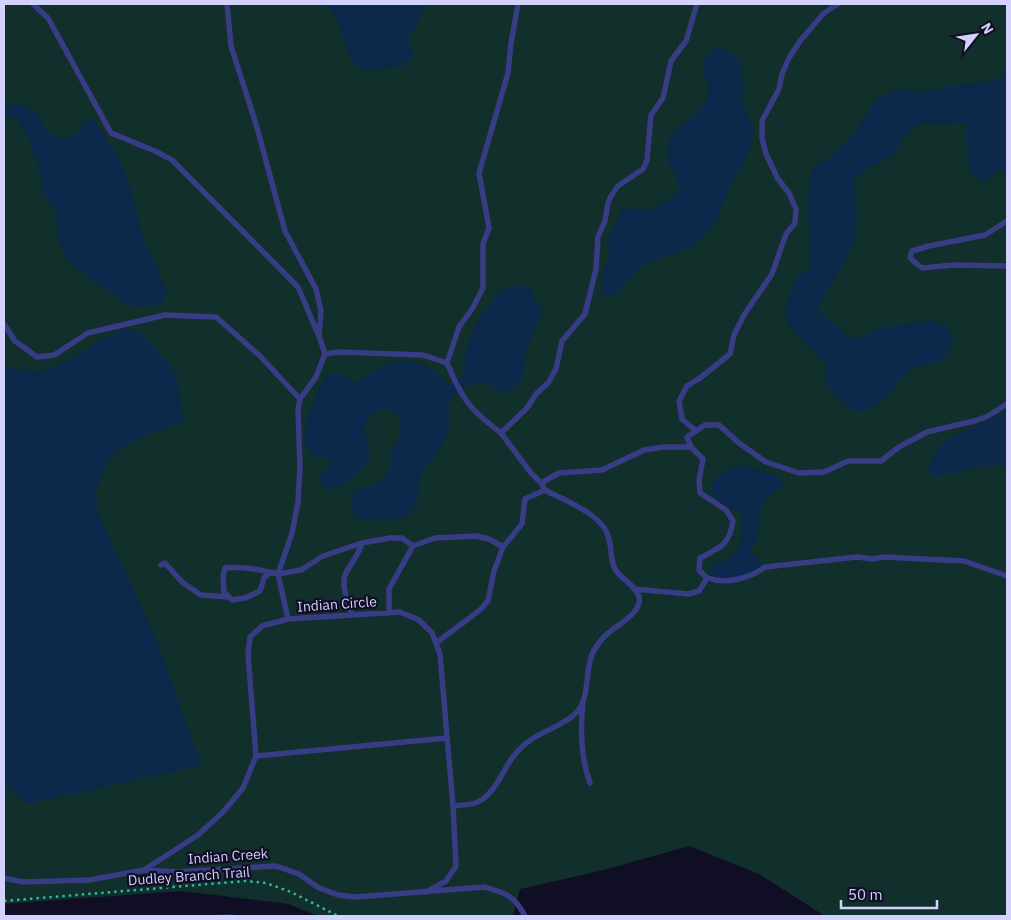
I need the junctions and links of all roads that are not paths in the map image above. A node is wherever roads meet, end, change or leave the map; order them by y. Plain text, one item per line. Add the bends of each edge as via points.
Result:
1 (33, 4) edge
2 (227, 4) edge
3 (518, 4) edge
4 (697, 4) edge
5 (838, 4) edge
6 (1007, 221) edge
7 (1007, 266) edge
8 (4, 324) edge
9 (319, 336) junction
10 (325, 354) junction
11 (447, 363) junction
12 (300, 399) junction
13 (1007, 404) edge
14 (696, 431) junction
15 (501, 433) junction
16 (691, 447) junction
17 (541, 483) junction
18 (545, 490) junction
19 (362, 543) junction
20 (413, 546) junction
21 (503, 546) junction
22 (161, 565) dead end
23 (270, 572) junction
24 (278, 574) junction
25 (1007, 576) edge
26 (707, 578) junction
27 (634, 589) junction
28 (230, 597) junction
29 (389, 612) junction
30 (352, 615) junction
31 (288, 619) junction
32 (436, 643) junction
33 (583, 701) junction
34 (447, 738) junction
35 (256, 756) junction
36 (590, 783) dead end
37 (453, 806) junction
38 (144, 870) junction
39 (4, 878) edge
40 (426, 892) junction
41 (525, 916) edge

1 - 9 lane via 48,18 111,132 172,160 298,287
2 - 9 lane via 231,46 285,231 316,289 321,311
3 - 11 lane via 508,74 479,174 489,228 483,244 483,288 459,327
4 - 15 lane via 686,41 671,61 663,98 651,115 647,160 642,169 618,186 608,203 598,237 596,269 586,314 562,341 556,370 548,382
5 - 14 lane via 824,13 800,41 789,58 779,89 762,121 766,154 778,179 790,193 796,209 795,223 786,234 772,274 734,335 730,354 686,386 679,402 682,419
6 - 7 lane via 985,235 912,251 910,258 922,268
8 - 12 lane via 16,341 37,357 54,356 88,334 165,314 216,317 259,355
9 - 10 lane
10 - 11 lane via 423,355
10 - 12 lane via 316,377
11 - 15 lane via 471,408
12 - 24 lane via 298,502 292,533
13 - 14 lane via 986,417 928,432 881,461 848,461 824,472 799,473 766,462 719,425 704,425
14 - 16 lane via 687,437
15 - 17 lane
16 - 17 lane via 664,446 644,450 602,470 559,473
16 - 26 lane via 703,459 700,493 726,510 734,521 731,536 718,549 700,558 699,570
17 - 18 lane
18 - 21 lane via 525,499 522,524
18 - 27 lane via 585,510 602,525 609,537 616,571
19 - 20 lane via 402,538
19 - 24 lane via 323,556 301,570
19 - 30 lane via 344,577
20 - 21 lane via 435,538 476,536
20 - 29 lane via 389,589
21 - 32 lane via 488,601
22 - 28 lane via 165,563 183,584 201,594
23 - 24 lane
23 - 28 lane via 264,578 260,591 245,598 232,600
23 - 28 lane via 225,568 222,576 224,592
24 - 31 lane
25 - 26 lane via 964,561 857,557 765,567 757,573 728,581
26 - 27 lane via 699,592 689,594
27 - 33 lane via 640,598 639,607 595,648
29 - 30 lane, Indian Circle
29 - 32 lane, Indian Circle via 400,612 418,620 432,633
30 - 31 lane, Indian Circle
31 - 35 lane, Indian Circle via 262,626 250,637 248,654
32 - 34 lane, Indian Circle via 440,654
33 - 36 lane via 581,724 585,768
33 - 37 lane via 576,714 532,739 514,755 486,796 477,803
34 - 35 lane
34 - 37 lane, Indian Circle
35 - 38 lane, Indian Circle via 243,788 224,811 198,835
37 - 40 lane, Indian Circle via 456,866 446,881
38 - 39 lane, Indian Creek via 89,880 23,882
38 - 40 lane, Indian Creek via 176,872 276,866 338,895
40 - 41 lane, Indian Creek via 484,887 504,892 519,904

